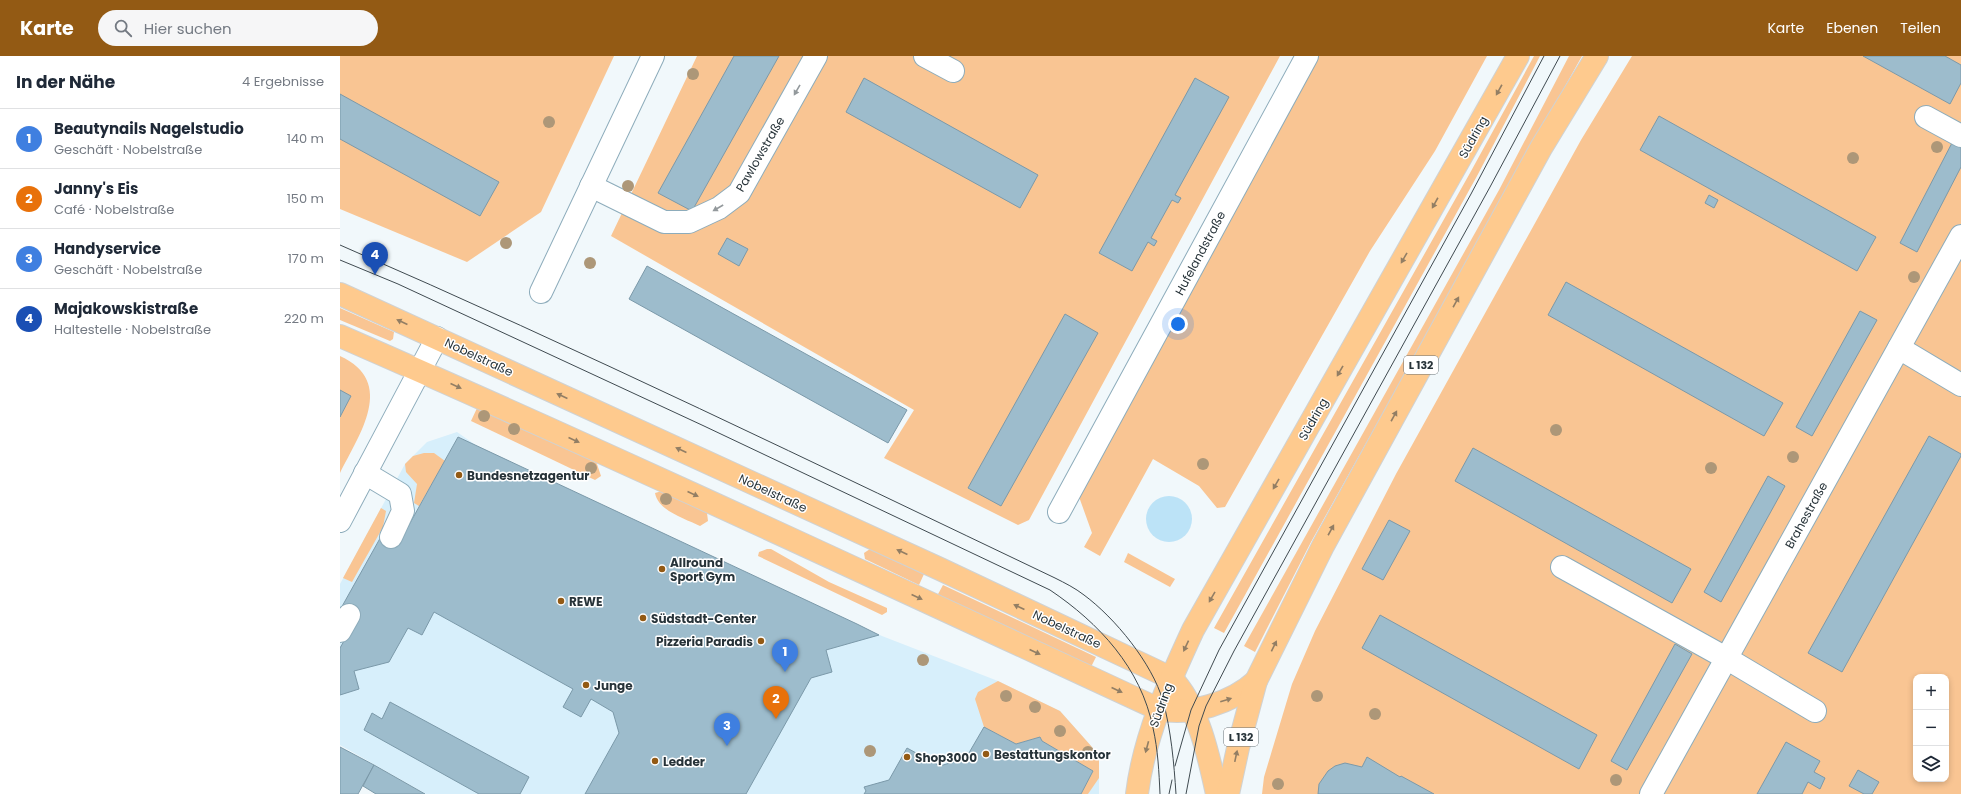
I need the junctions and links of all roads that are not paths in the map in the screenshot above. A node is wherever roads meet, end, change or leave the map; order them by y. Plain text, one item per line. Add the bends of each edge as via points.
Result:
1 (653, 56) edge
2 (816, 56) edge
3 (925, 56) edge
4 (1307, 56) edge
5 (1518, 56) edge
6 (1597, 56) edge
7 (953, 71) dead end
8 (1926, 117) dead end
9 (1961, 136) edge
10 (591, 186) junction
11 (1961, 236) edge
12 (541, 292) dead end
13 (340, 294) edge
14 (340, 336) edge
15 (437, 338) junction
16 (1899, 348) junction
17 (420, 371) junction
18 (1961, 385) edge
19 (365, 473) junction
20 (1058, 512) dead end
21 (340, 521) edge
22 (391, 537) dead end
23 (1562, 567) dead end
24 (1726, 658) junction
25 (1171, 678) junction
26 (1256, 681) junction
27 (1158, 709) junction
28 (1191, 710) junction
29 (1815, 712) dead end
30 (1137, 794) edge
31 (1217, 794) edge
32 (1228, 794) edge
33 (1651, 794) edge

1 - 10 street
2 -> 10 street, Pawlowstraße via 739,193 719,208 689,222 664,222
3 - 7 street
4 - 20 street, Hufelandstraße
5 -> 25 main road, Südring via 1193,630
26 -> 6 main road, L 132 via 1323,546 1445,321 1541,148
8 - 9 street
10 - 12 street
11 - 16 street, Brahestraße
15 -> 13 main road, Nobelstraße / L 132
14 - 17 main road, L 132
15 - 17 street
25 -> 15 main road, Nobelstraße / L 132 via 934,566
16 - 18 street
16 - 24 street, Brahestraße
17 - 19 street
17 -> 27 main road, L 132 via 838,560
19 - 21 street
19 - 22 street via 400,494 403,512
23 - 24 street
24 - 29 street
24 - 33 street, Brahestraße
25 - 27 main road, Südring
25 - 28 main road, Nobelstraße / L 132 via 1183,692
28 -> 26 main road, L 132 via 1232,699
32 -> 26 main road, L 132
27 - 28 main road, L 132
27 -> 30 main road, Südring
28 - 31 main road, Nobelstraße / L 132 via 1199,726

